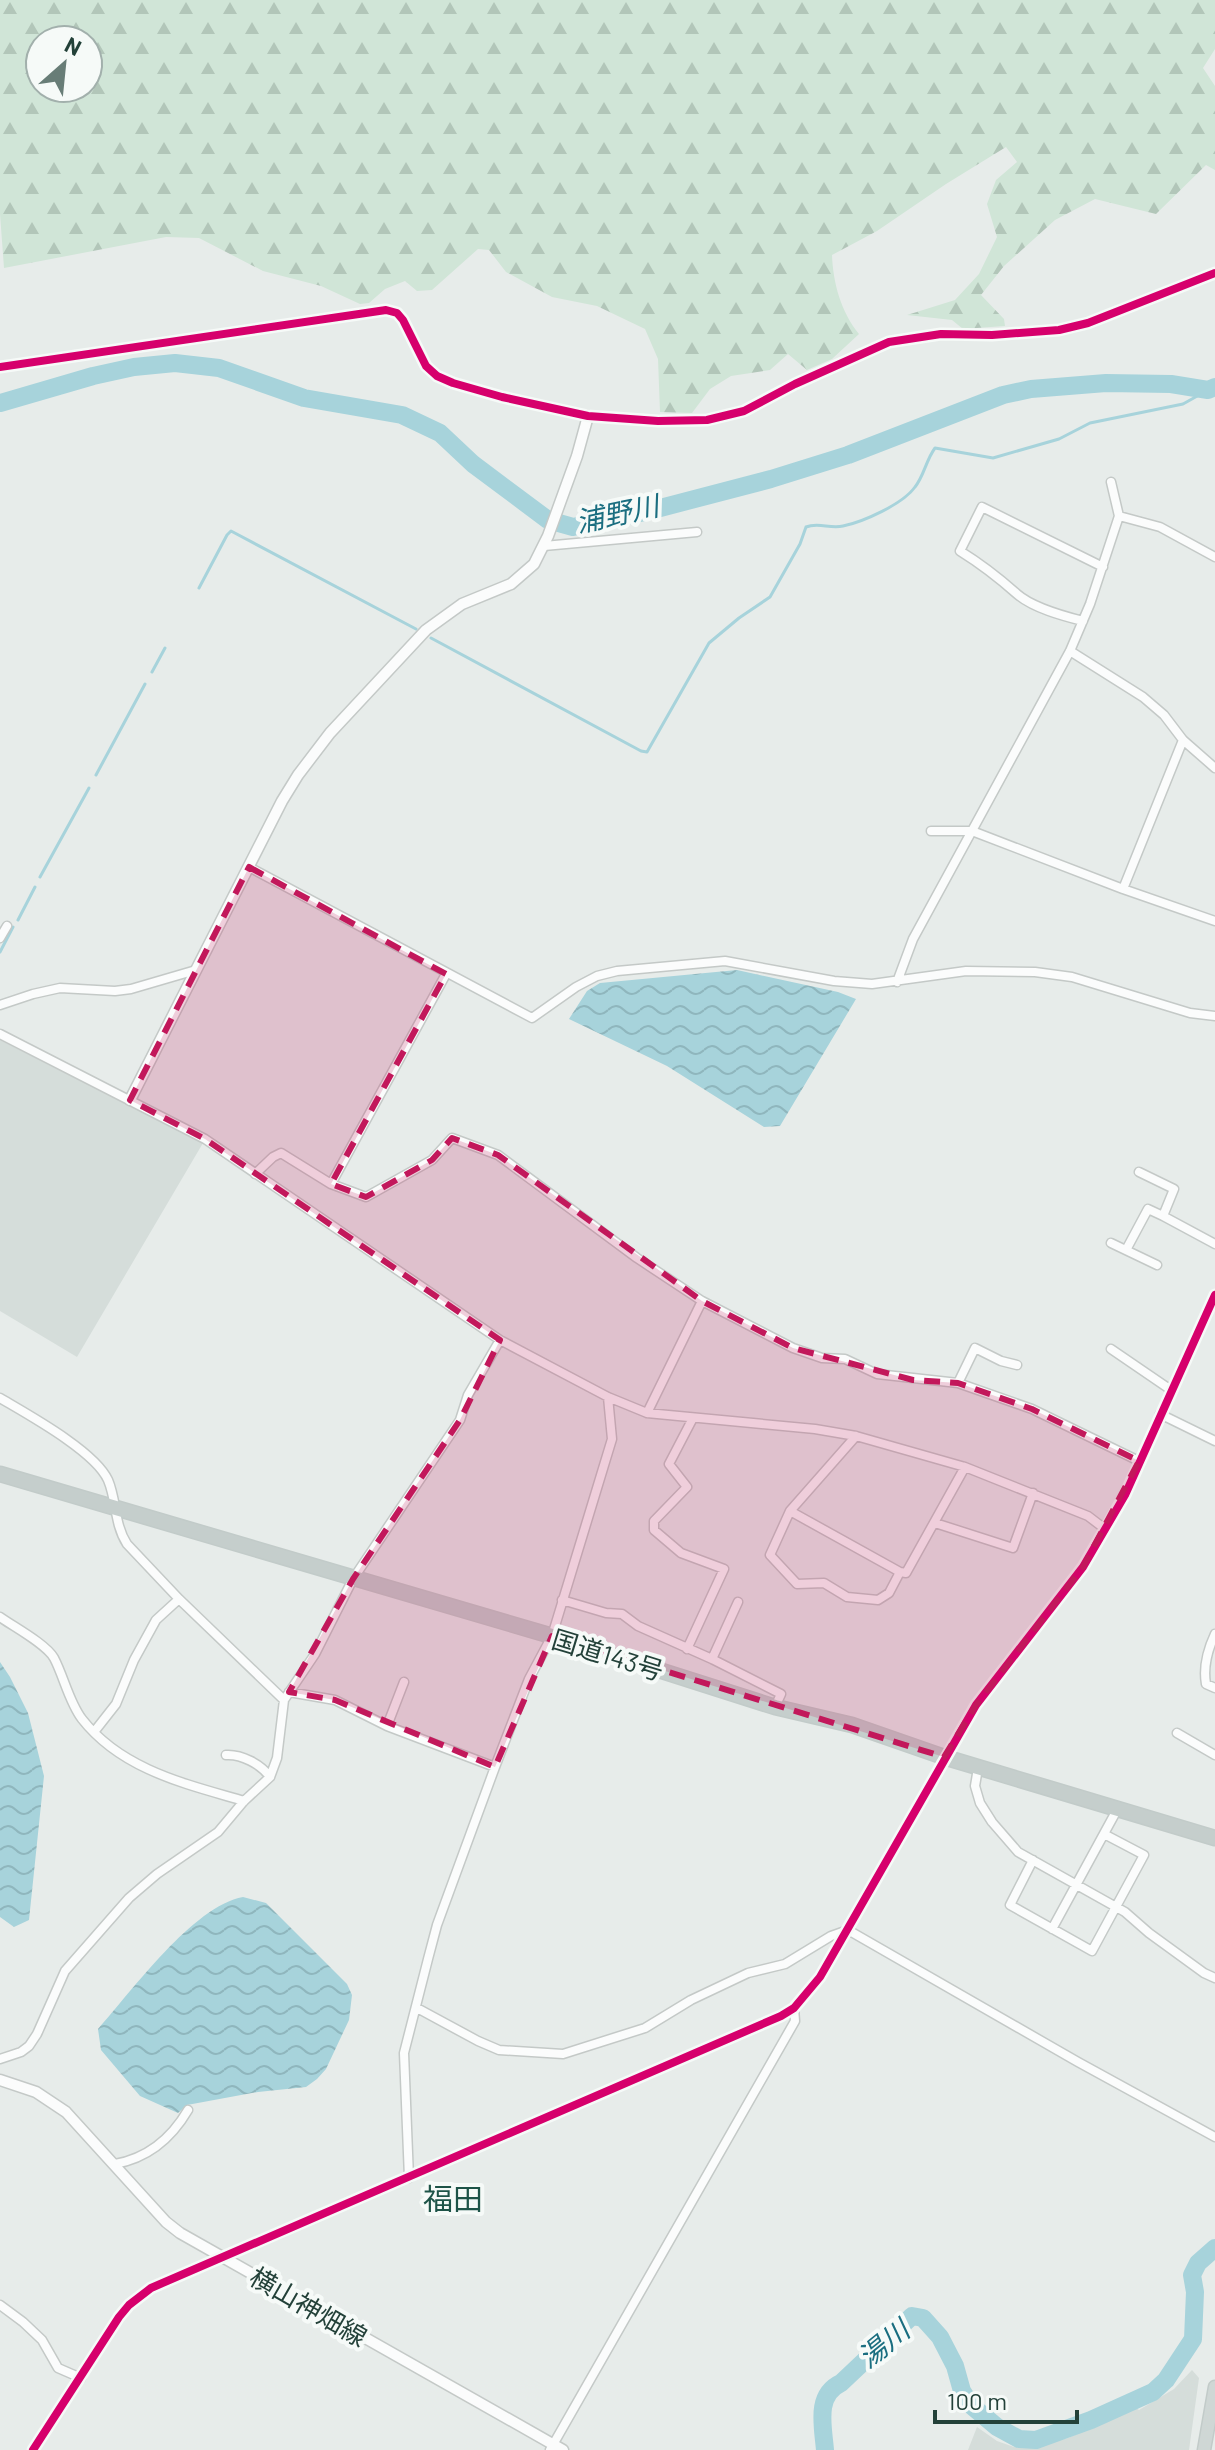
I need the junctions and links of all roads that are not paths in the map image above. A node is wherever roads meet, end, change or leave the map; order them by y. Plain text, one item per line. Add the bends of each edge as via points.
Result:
1 (1215, 273) edge
2 (0, 367) edge
3 (588, 416) junction
4 (1111, 482) dead end
5 (1119, 516) junction
6 (697, 532) dead end
7 (546, 541) junction
8 (1215, 557) edge
9 (1103, 567) junction
10 (1083, 621) junction
11 (1070, 651) junction
12 (1183, 740) junction
13 (1215, 768) edge
14 (931, 831) dead end
15 (972, 831) junction
16 (249, 867) junction
17 (1123, 889) junction
18 (1215, 921) edge
19 (7, 926) dead end
20 (0, 938) edge
21 (196, 970) junction
22 (446, 974) junction
23 (897, 982) junction
24 (0, 1005) edge
25 (1215, 1016) edge
26 (0, 1034) edge
27 (130, 1100) junction
28 (1139, 1172) dead end
29 (255, 1174) junction
30 (331, 1184) junction
31 (1163, 1216) junction
32 (1111, 1243) dead end
33 (1215, 1244) edge
34 (1126, 1250) junction
35 (1157, 1265) dead end
36 (1215, 1295) edge
37 (702, 1301) junction
38 (500, 1340) junction
39 (1111, 1349) dead end
40 (1017, 1365) dead end
41 (958, 1383) junction
42 (1171, 1390) junction
43 (608, 1397) junction
44 (0, 1398) edge
45 (647, 1413) junction
46 (1160, 1414) junction
47 (693, 1418) junction
48 (856, 1436) junction
49 (1215, 1441) edge
50 (1139, 1461) junction
51 (965, 1467) junction
52 (0, 1474) edge
53 (1033, 1493) junction
54 (114, 1508) junction
55 (790, 1511) junction
56 (935, 1523) junction
57 (1105, 1529) junction
58 (900, 1572) junction
59 (353, 1579) junction
60 (179, 1599) junction
61 (562, 1600) junction
62 (738, 1602) dead end
63 (0, 1617) edge
64 (1215, 1634) edge
65 (552, 1636) junction
66 (687, 1649) junction
67 (712, 1659) junction
68 (404, 1682) dead end
69 (1215, 1688) edge
70 (286, 1696) junction
71 (775, 1707) junction
72 (387, 1726) junction
73 (94, 1732) junction
74 (1177, 1733) dead end
75 (1214, 1752) edge
76 (226, 1755) dead end
77 (944, 1757) junction
78 (495, 1767) junction
79 (978, 1768) junction
80 (270, 1777) junction
81 (244, 1801) junction
82 (1118, 1808) junction
83 (1104, 1834) junction
84 (1215, 1838) edge
85 (1033, 1860) junction
86 (1076, 1883) junction
87 (1117, 1907) junction
88 (1052, 1929) junction
89 (848, 1930) junction
90 (1215, 1978) edge
91 (417, 2008) junction
92 (794, 2008) junction
93 (0, 2059) edge
94 (0, 2080) edge
95 (188, 2110) dead end
96 (1215, 2137) edge
97 (115, 2164) junction
98 (409, 2178) junction
99 (222, 2257) junction
100 (0, 2305) edge
101 (81, 2378) junction
102 (1215, 2387) edge
103 (556, 2448) edge
104 (33, 2450) edge
105 (1204, 2450) edge

1 - 3 street via 1059,330 941,334 889,342 744,411 707,420
2 - 3 street via 386,310 403,320 419,356 437,376
3 - 7 street
4 - 5 street
5 - 8 street via 1160,527
5 - 9 street
6 - 7 street
7 - 16 street via 518,579 437,621 330,733 282,801
9 - 10 street
9 - 10 street via 982,507 960,551 1019,596
10 - 11 street
11 - 12 street via 1143,697
11 - 15 street
12 - 13 street
12 - 17 street
14 - 15 street
15 - 17 street
15 - 23 street via 913,939
16 - 21 street
16 - 22 street
17 - 18 street
19 - 20 street
21 - 24 street via 131,989 60,988
21 - 27 street
22 - 23 street via 532,1018 576,987 617,971 725,961 834,981
22 - 30 street
23 - 25 street via 966,971 1035,972
26 - 27 street
27 - 29 street via 205,1139
28 - 31 street via 1174,1189
29 - 30 street via 281,1153
29 - 38 street
30 - 37 street via 366,1197 432,1160 452,1138 498,1155
31 - 33 street
31 - 34 street via 1148,1209
32 - 34 street
34 - 35 street
36 - 42 street
37 - 41 street via 822,1358 845,1359 877,1374
37 - 45 street
38 - 43 street
38 - 59 street via 468,1395 460,1420
39 - 42 street
40 - 41 street via 975,1348
41 - 50 street via 1032,1409
42 - 46 street
43 - 45 street
43 - 61 street via 612,1439
44 - 54 street via 99,1467
45 - 47 street
46 - 49 street
46 - 50 street
47 - 48 street
47 - 66 street via 669,1464 687,1487 654,1521 654,1530 681,1553 724,1569
48 - 51 street
48 - 55 street
50 - 57 street
51 - 53 street
51 - 56 street
52 - 54 highway, 国道143号
53 - 56 street via 1013,1548
53 - 57 street via 1088,1516
54 - 59 highway, 国道143号
54 - 60 street via 127,1544
55 - 58 street
55 - 58 street via 770,1555 797,1584 824,1583 847,1597 878,1600 889,1593
56 - 58 street via 906,1573
57 - 77 street via 1069,1587 976,1705
59 - 65 highway, 国道143号
59 - 70 street via 315,1654
60 - 70 street
60 - 73 street via 156,1620 116,1704
61 - 65 street
61 - 66 street via 622,1614
62 - 67 street
63 - 73 street via 52,1654 80,1717
64 - 69 street via 1204,1674 1206,1684
65 - 71 highway, 国道143号
65 - 78 street
66 - 67 street
67 - 71 street via 781,1694
68 - 72 street
70 - 72 street via 335,1700
70 - 80 street
71 - 77 highway, 国道143号 via 852,1725
72 - 78 street
73 - 81 street via 131,1762 165,1778
74 - 75 street
76 - 80 street via 236,1754
77 - 79 highway, 国道143号
77 - 89 street
78 - 91 street via 437,1925
79 - 82 highway, 国道143号
79 - 85 street via 975,1786 980,1803 1018,1852
80 - 81 street
81 - 93 street via 218,1832 157,1874 120,1908 65,1971 29,2046
82 - 83 street
82 - 84 highway, 国道143号
83 - 86 street
83 - 87 street via 1144,1855
85 - 86 street
85 - 88 street via 1010,1905
86 - 87 street
86 - 88 street
87 - 88 street via 1092,1951
87 - 90 street
89 - 91 street via 785,1964 748,1973 691,2000 645,2028 563,2054 499,2050
89 - 92 street
89 - 96 street
91 - 98 street via 404,2053
92 - 98 street
92 - 103 street via 795,2021
94 - 97 street, 横山神畑線 via 66,2112
95 - 97 street via 169,2137 139,2157
97 - 99 street, 横山神畑線 via 166,2222
98 - 99 street
99 - 101 street via 140,2296 119,2317
99 - 103 street, 横山神畑線
100 - 101 street via 42,2340 58,2368
101 - 104 street
102 - 105 main road

